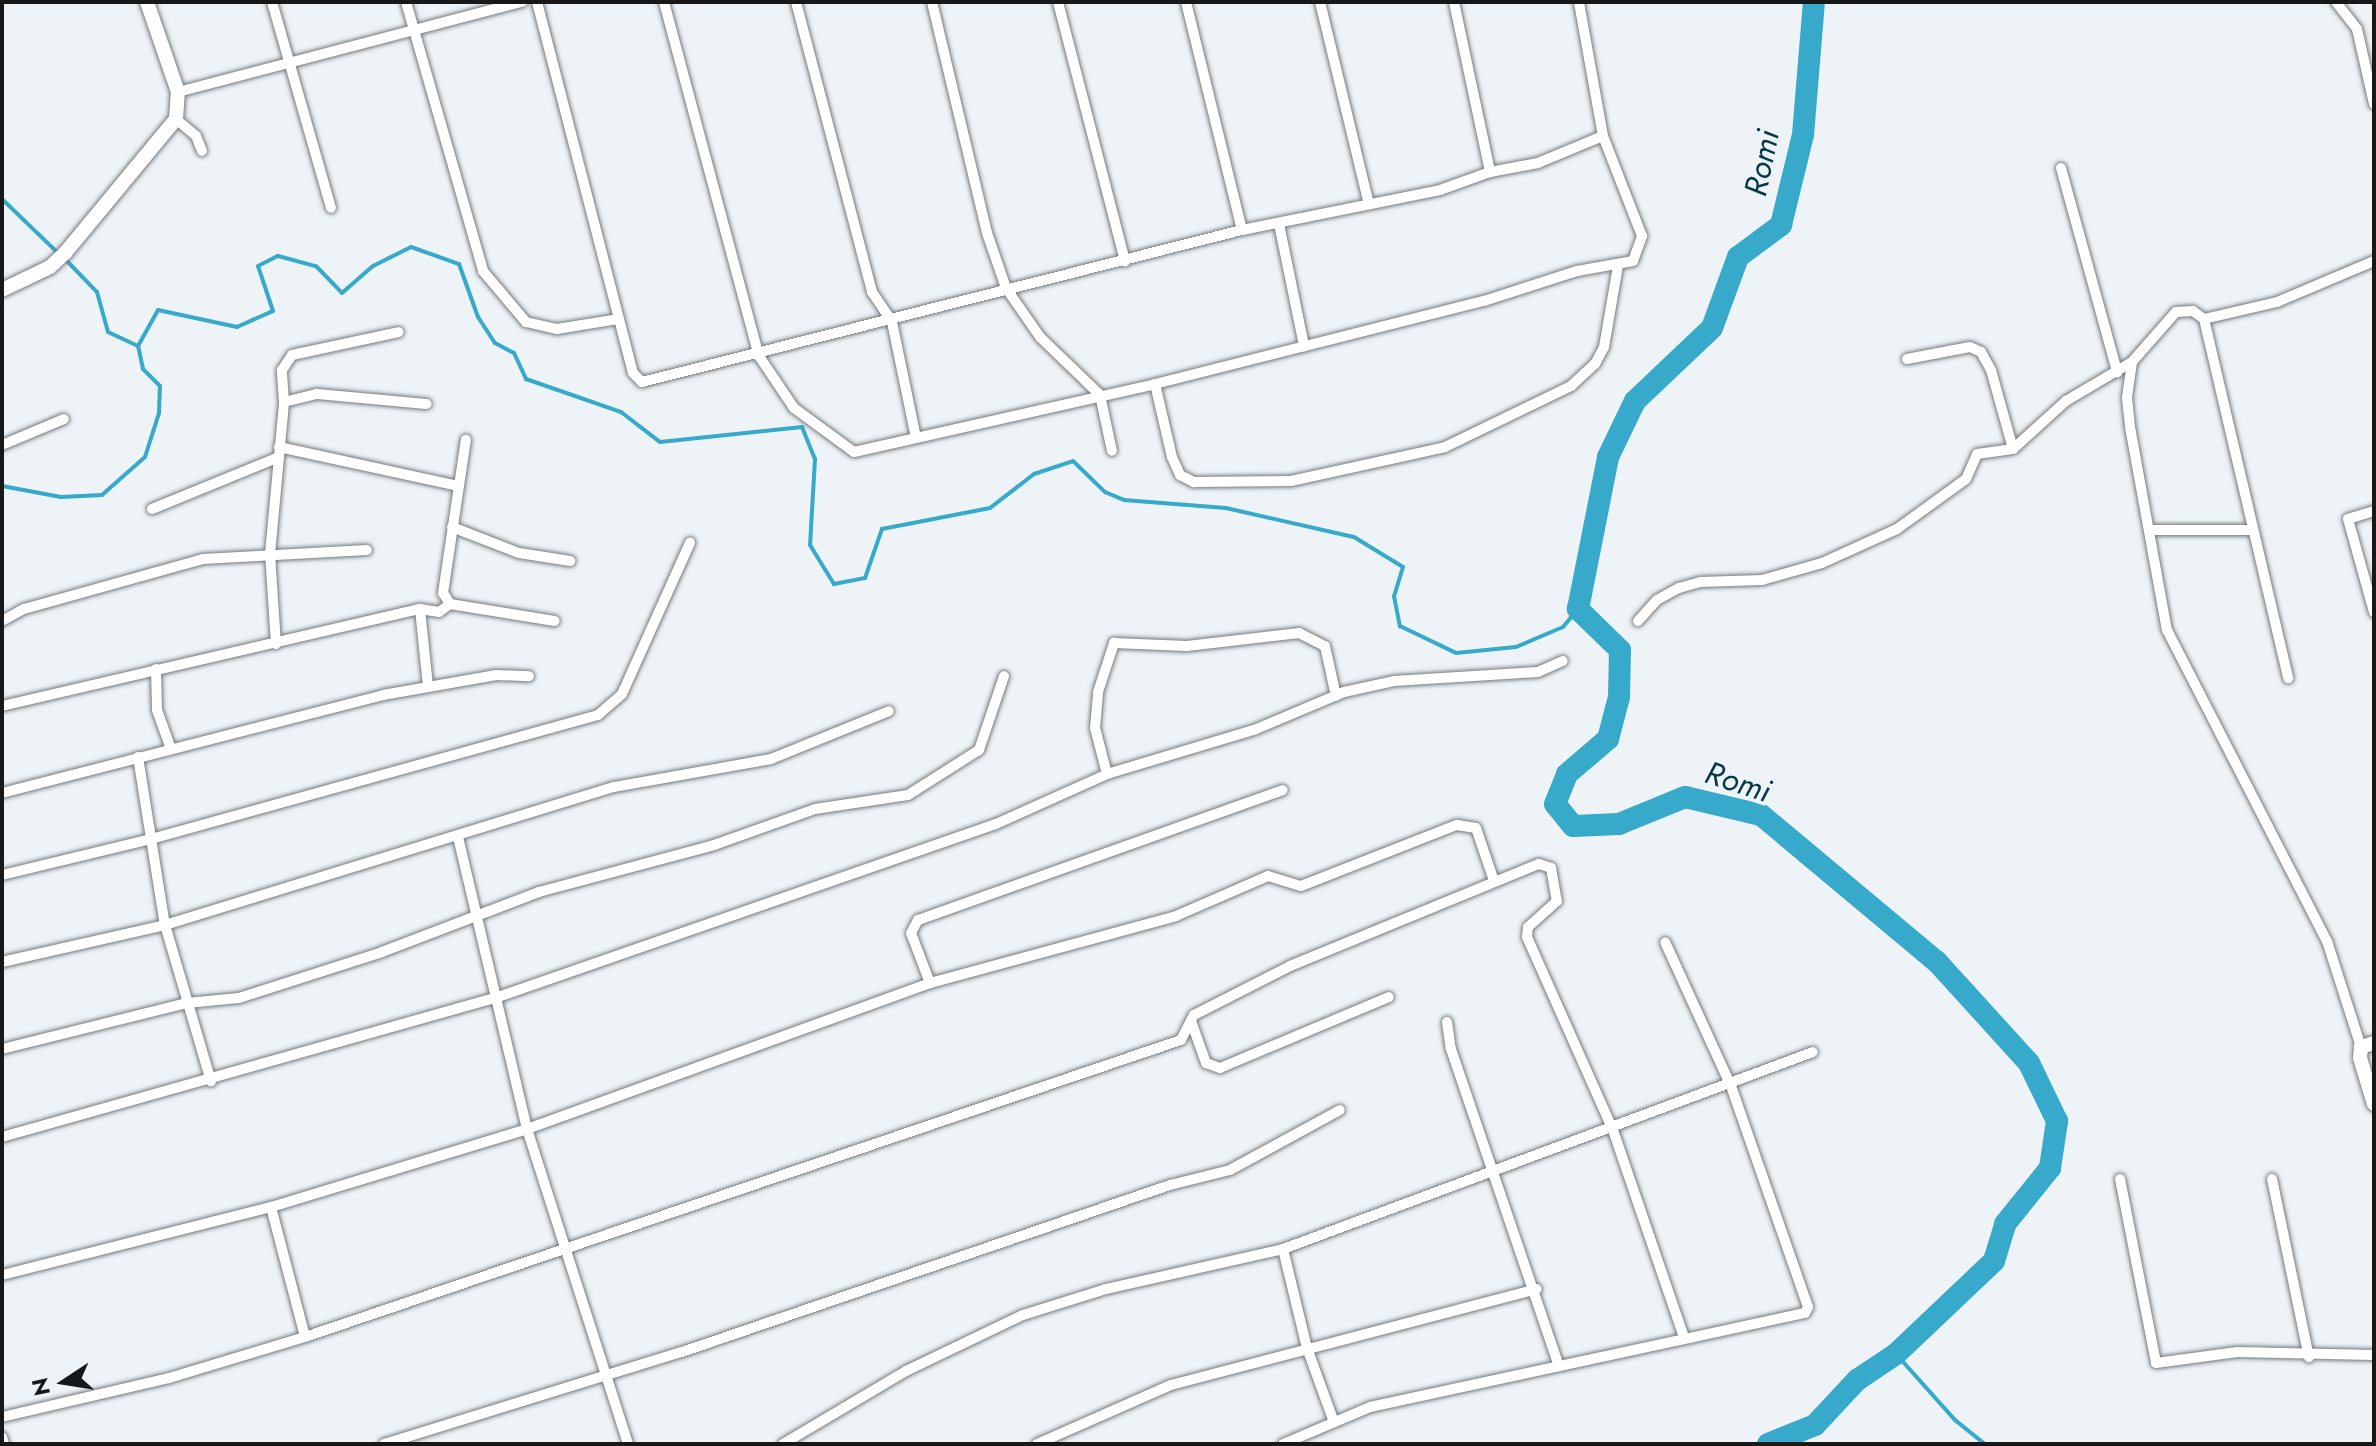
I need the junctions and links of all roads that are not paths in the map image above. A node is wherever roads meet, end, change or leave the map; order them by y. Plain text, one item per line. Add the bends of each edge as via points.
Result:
1 (147, 2) edge
2 (272, 2) edge
3 (406, 2) edge
4 (522, 2) edge
5 (537, 2) edge
6 (664, 2) edge
7 (796, 2) edge
8 (932, 2) edge
9 (1058, 2) edge
10 (1186, 2) edge
11 (1320, 2) edge
12 (1454, 2) edge
13 (1579, 2) edge
14 (2336, 2) edge
15 (414, 29) junction
16 (293, 60) junction
17 (178, 92) junction
18 (2374, 104) edge
19 (176, 119) junction
20 (1603, 136) junction
21 (202, 151) dead end
22 (2061, 168) dead end
23 (1490, 172) junction
24 (1369, 204) junction
25 (331, 208) dead end
26 (1279, 224) junction
27 (1242, 230) junction
28 (1125, 261) junction
29 (2374, 261) edge
30 (1618, 266) junction
31 (1006, 288) junction
32 (2, 290) edge
33 (619, 319) junction
34 (2204, 319) junction
35 (892, 322) junction
36 (399, 332) dead end
37 (1304, 346) junction
38 (759, 356) junction
39 (1907, 359) dead end
40 (2132, 362) junction
41 (2117, 372) junction
42 (1155, 384) junction
43 (1100, 395) junction
44 (284, 402) junction
45 (427, 404) dead end
46 (64, 419) dead end
47 (916, 438) junction
48 (466, 440) dead end
49 (2, 445) edge
50 (2013, 449) junction
51 (1112, 451) dead end
52 (279, 452) junction
53 (458, 486) junction
54 (152, 509) dead end
55 (2374, 511) edge
56 (452, 527) junction
57 (2153, 530) junction
58 (2253, 530) junction
59 (690, 543) dead end
60 (367, 550) dead end
61 (270, 554) junction
62 (570, 561) dead end
63 (450, 604) junction
64 (420, 609) junction
65 (2374, 612) edge
66 (2, 621) edge
67 (555, 621) dead end
68 (1638, 621) dead end
69 (276, 644) junction
70 (1563, 661) dead end
71 (156, 669) junction
72 (529, 676) dead end
73 (1004, 676) dead end
74 (2288, 678) dead end
75 (428, 687) junction
76 (1336, 696) junction
77 (2, 706) edge
78 (889, 711) dead end
79 (171, 749) junction
80 (138, 757) junction
81 (1107, 774) junction
82 (1283, 790) dead end
83 (2, 793) edge
84 (458, 837) junction
85 (151, 839) junction
86 (2, 875) edge
87 (1494, 881) junction
88 (474, 914) junction
89 (165, 925) junction
90 (1665, 942) dead end
91 (2, 962) edge
92 (930, 983) junction
93 (498, 997) junction
94 (1389, 997) dead end
95 (187, 1003) junction
96 (1191, 1021) junction
97 (1447, 1022) dead end
98 (2368, 1045) edge
99 (2, 1049) edge
100 (1813, 1052) dead end
101 (211, 1081) junction
102 (1731, 1086) junction
103 (2374, 1104) edge
104 (1340, 1110) dead end
105 (527, 1129) junction
106 (1613, 1130) junction
107 (2, 1137) edge
108 (1496, 1170) junction
109 (2120, 1179) dead end
110 (2272, 1179) dead end
111 (271, 1207) junction
112 (1283, 1249) junction
113 (568, 1252) junction
114 (2, 1275) edge
115 (1537, 1289) junction
116 (305, 1337) junction
117 (1684, 1337) junction
118 (1307, 1348) junction
119 (2374, 1355) edge
120 (2309, 1357) junction
121 (1558, 1363) junction
122 (608, 1375) junction
123 (2, 1417) edge
124 (1334, 1422) junction
125 (2, 1437) edge
126 (4, 1444) edge
127 (384, 1444) edge
128 (628, 1444) edge
129 (783, 1444) edge
130 (1037, 1444) edge
131 (1283, 1444) edge

1 - 17 street
2 - 16 street
3 - 15 street
4 - 15 street
5 - 33 street
6 - 38 street
7 - 35 street via 872,292
8 - 31 street via 987,233
9 - 28 street
10 - 27 street
11 - 24 street
12 - 23 street
13 - 20 street
14 - 18 street via 2357,29
15 - 16 street
15 - 33 street via 483,271 526,322 557,329
16 - 17 street
16 - 25 street
17 - 19 street
19 - 21 street via 196,136
19 - 32 street via 65,253 50,267
20 - 23 street via 1538,163
20 - 30 street via 1642,236 1633,261
22 - 41 street
23 - 24 street via 1440,190
24 - 26 street
26 - 27 street
26 - 37 street
27 - 28 street
28 - 31 street
29 - 34 street via 2277,302
30 - 37 street via 1577,271 1484,301
30 - 42 street via 1604,347 1595,364 1571,386 1445,447 1291,481 1194,482 1180,475 1172,457
31 - 35 street
31 - 43 street via 1040,337
33 - 38 street via 633,373 642,382
34 - 40 street via 2193,311 2176,312
34 - 58 street
35 - 38 street
35 - 47 street
36 - 44 street via 292,355 282,370
37 - 42 street
38 - 47 street via 794,408 854,452
39 - 50 street via 1970,347 1981,352
40 - 41 street
40 - 57 street via 2130,427
41 - 50 street via 2066,401
42 - 43 street
43 - 47 street
43 - 51 street
44 - 45 street via 317,394
44 - 52 street
46 - 49 street
48 - 53 street
50 - 68 street via 1977,454 1966,479 1872,540 1822,563 1762,580 1679,588 1657,600
52 - 53 street
52 - 54 street
52 - 61 street
53 - 56 street
55 - 65 street via 2348,519
56 - 62 street via 519,553
56 - 63 street via 443,593
57 - 58 street
57 - 98 street via 2175,653 2327,941
58 - 74 street
59 - 85 street via 642,656 610,708
60 - 61 street
61 - 66 street via 203,559 24,609
61 - 69 street
63 - 64 street via 439,612
63 - 67 street
64 - 69 street
64 - 75 street
69 - 71 street
70 - 76 street via 1538,672 1394,681
71 - 77 street
71 - 79 street via 157,710
72 - 75 street via 496,675
73 - 88 street via 979,750 908,795 815,809 714,845
75 - 79 street
76 - 81 street via 1254,730
76 - 81 street via 1325,646 1299,633 1187,646 1114,643 1098,692 1095,728
78 - 84 street via 771,759 614,787
79 - 80 street
80 - 83 street
80 - 85 street
81 - 93 street via 996,824
82 - 92 street via 918,920 911,933
84 - 88 street
84 - 89 street
85 - 86 street
85 - 89 street
87 - 92 street via 1476,828 1457,825 1301,886 1268,876 1163,920
87 - 96 street via 1290,966
87 - 106 street via 1539,864 1551,868 1557,901 1528,927 1527,937
88 - 93 street
88 - 95 street via 382,952 239,998
89 - 91 street
89 - 95 street
90 - 102 street
92 - 105 street
93 - 101 street
93 - 105 street
94 - 96 street via 1220,1068 1206,1063
95 - 99 street
95 - 101 street
96 - 113 street via 1181,1040
97 - 108 street via 1451,1049
98 - 103 street
100 - 102 street
101 - 107 street
102 - 106 street
102 - 117 street via 1808,1307 1793,1318
104 - 122 street via 1230,1170 1170,1185
105 - 111 street
105 - 113 street
106 - 108 street
106 - 117 street
108 - 112 street
108 - 115 street
109 - 120 street via 2156,1363 2237,1352
110 - 120 street
111 - 114 street
111 - 116 street
112 - 118 street
112 - 129 street via 1106,1289 1023,1315 906,1371
113 - 116 street
113 - 122 street
115 - 118 street
115 - 121 street
116 - 123 street via 169,1378
117 - 121 street
118 - 124 street
118 - 130 street via 1171,1385
119 - 120 street
121 - 124 street via 1370,1407
122 - 127 street
122 - 128 street
124 - 131 street
125 - 126 street

